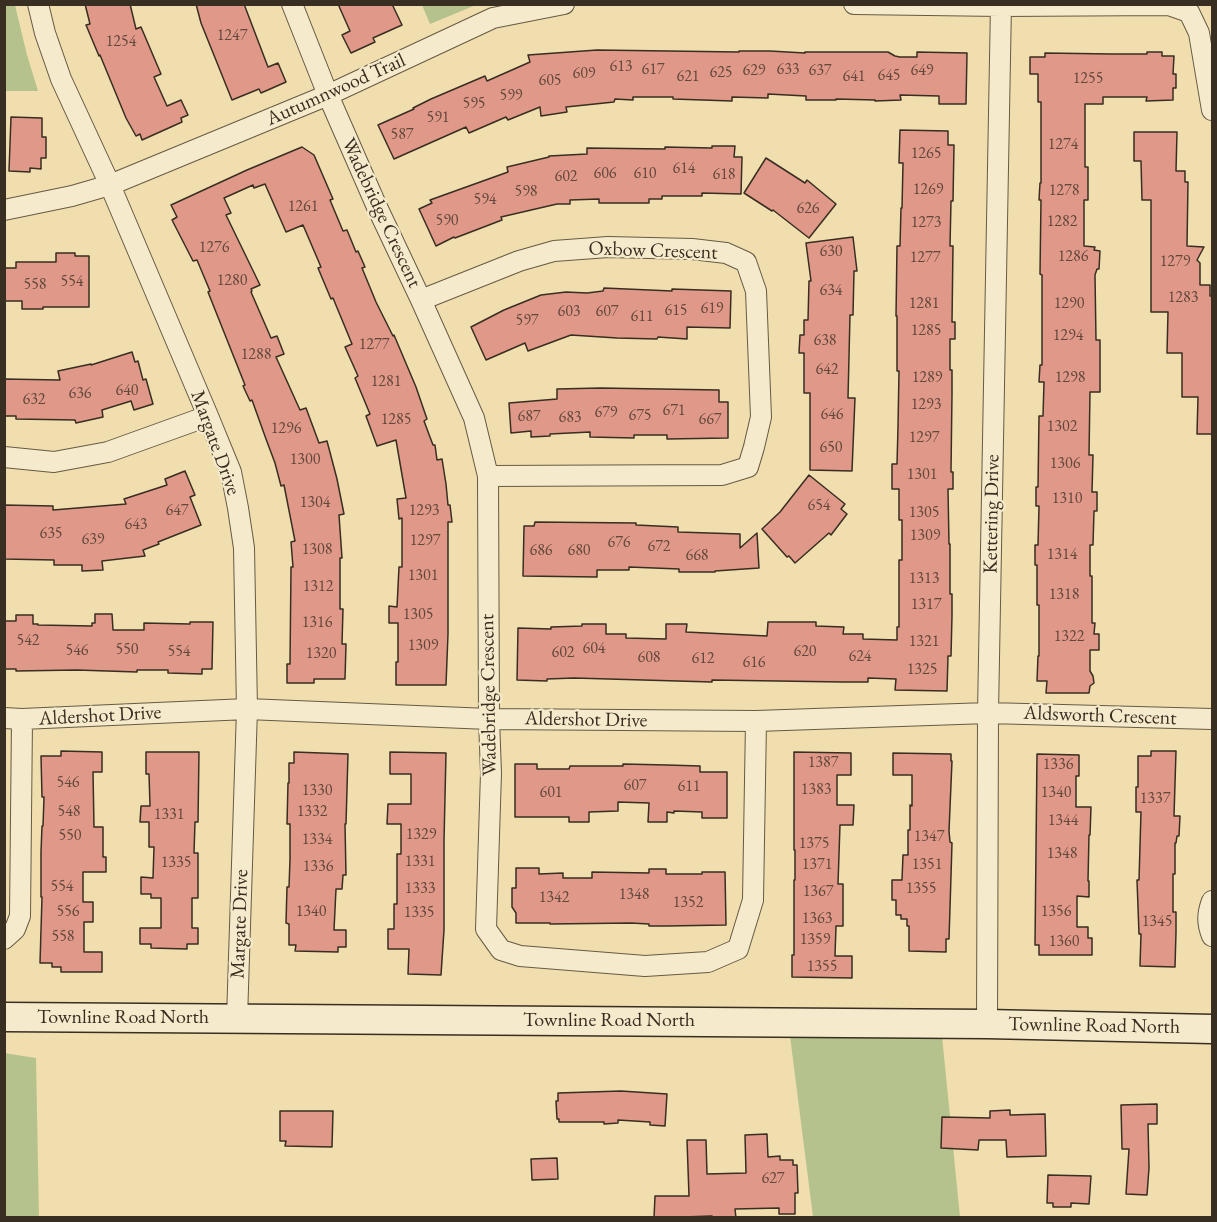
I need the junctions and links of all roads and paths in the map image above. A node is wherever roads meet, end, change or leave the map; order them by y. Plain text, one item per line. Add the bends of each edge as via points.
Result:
1 (38, 4) edge
2 (292, 4) edge
3 (564, 4) edge
4 (854, 4) edge
5 (1001, 5) edge
6 (328, 95) junction
7 (1212, 110) edge
8 (110, 185) junction
9 (4, 210) edge
10 (422, 300) junction
11 (208, 416) junction
12 (4, 457) edge
13 (488, 476) junction
14 (247, 709) junction
15 (988, 712) junction
16 (13, 718) edge
17 (489, 718) junction
18 (1212, 719) edge
19 (756, 721) junction
20 (1212, 902) edge
21 (1212, 936) edge
22 (4, 939) edge
23 (4, 1017) edge
24 (237, 1019) junction
25 (987, 1024) junction
26 (1212, 1029) edge

1 - 8 street, Margate Drive via 61,79
2 - 6 street, Wadebridge Crescent
3 - 6 street, Autumnwood Trail via 493,18
4 - 5 street
5 - 7 street via 1169,5 1189,12 1198,33
5 - 15 street, Kettering Drive
6 - 8 street, Autumnwood Trail
6 - 10 street, Wadebridge Crescent
8 - 9 street, Autumnwood Trail
8 - 11 street, Margate Drive
10 - 13 street, Wadebridge Crescent via 474,418
10 - 13 street, Oxbow Crescent via 554,251 608,247 692,249 726,253 746,262 756,291 760,417 748,467 722,475
11 - 12 street via 108,452 54,462
11 - 14 street, Margate Drive via 231,472 244,548
13 - 17 street, Wadebridge Crescent
14 - 16 street, Aldershot Drive
14 - 17 street, Aldershot Drive
14 - 24 street, Margate Drive
15 - 18 street, Aldsworth Crescent
15 - 19 street, Aldershot Drive
15 - 25 street, Kettering Drive
16 - 22 street via 20,916
17 - 19 street, Aldershot Drive
17 - 19 street, Wadebridge Crescent via 486,929 501,950 520,956 645,966 708,962 738,949 753,900
20 - 21 street via 1208,913
23 - 24 main road, Townline Road North
24 - 25 main road, Townline Road North
25 - 26 main road, Townline Road North

